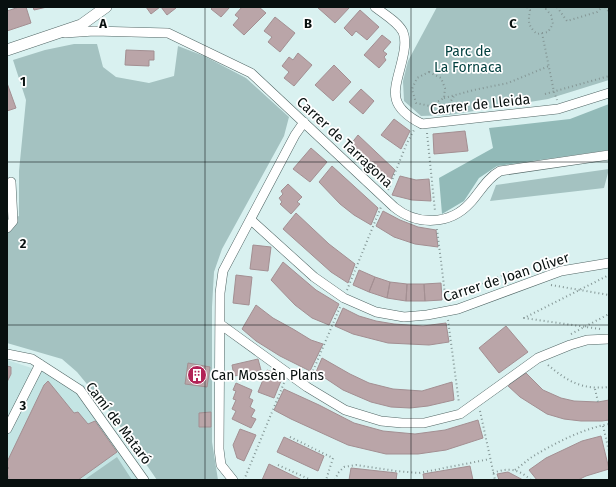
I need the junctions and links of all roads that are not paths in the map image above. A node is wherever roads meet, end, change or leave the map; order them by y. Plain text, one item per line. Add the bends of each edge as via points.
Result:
1 (106, 7) edge
2 (375, 7) edge
3 (55, 34) junction
4 (7, 50) edge
5 (609, 93) edge
6 (304, 122) junction
7 (609, 155) edge
8 (11, 182) dead end
9 (251, 220) junction
10 (7, 228) edge
11 (609, 263) edge
12 (220, 324) junction
13 (609, 339) edge
14 (7, 354) edge
15 (40, 364) junction
16 (7, 429) edge
17 (144, 480) edge
18 (233, 480) edge

1 - 3 street via 81,25
2 - 5 street, Carrer de Lleida via 403,32 405,45 395,96 400,108 410,118 422,124 558,109
3 - 4 street
3 - 6 street, Carrer de Tarragona via 94,31 168,33 251,73
6 - 7 street, Carrer de Tarragona via 398,211 420,220 436,220 451,216 465,208 486,182 500,171
6 - 9 street via 295,134
8 - 10 street via 13,221
9 - 11 street, Carrer de Joan Oliver via 314,277 344,298 376,312 404,317 458,309 561,271
9 - 12 street via 223,271
12 - 13 street via 307,387 345,410 388,421 424,423 460,414 538,358 587,340
12 - 18 street via 219,449 221,465
14 - 15 street, Camí de Mataró
15 - 16 street
15 - 17 street, Camí de Mataró via 80,390

